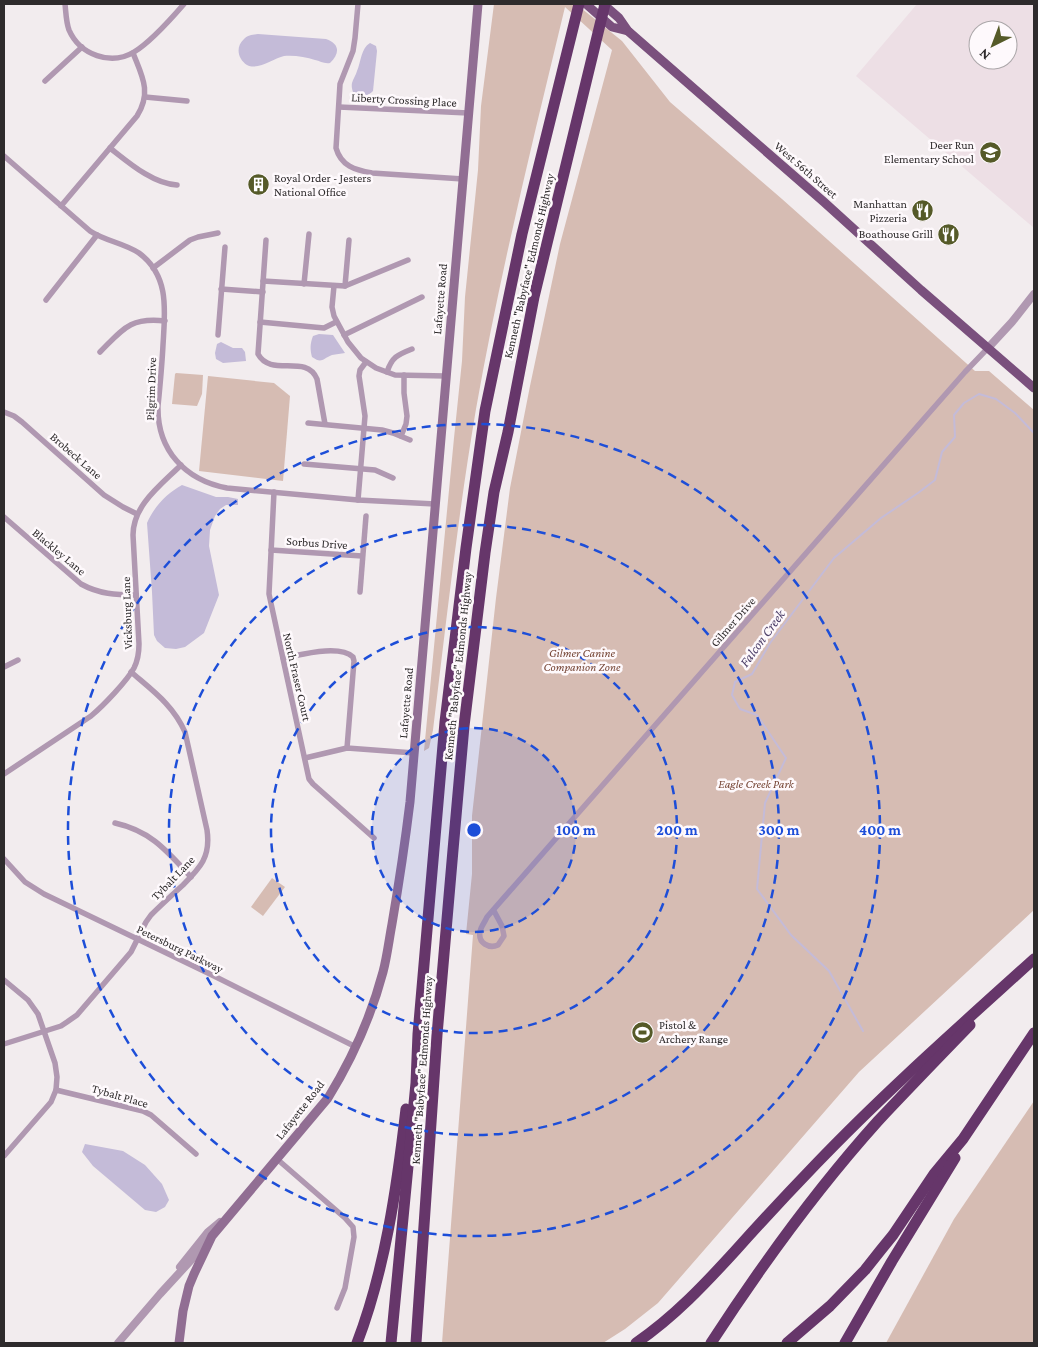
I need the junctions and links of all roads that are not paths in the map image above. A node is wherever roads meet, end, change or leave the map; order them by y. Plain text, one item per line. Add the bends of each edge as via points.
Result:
1 (65, 4) edge
2 (184, 4) edge
3 (358, 4) edge
4 (478, 4) edge
5 (579, 4) edge
6 (586, 4) edge
7 (604, 4) edge
8 (628, 31) junction
9 (82, 47) junction
10 (133, 53) junction
11 (45, 81) dead end
12 (145, 97) junction
13 (187, 101) dead end
14 (339, 107) junction
15 (468, 114) junction
16 (110, 148) junction
17 (4, 157) edge
18 (463, 178) junction
19 (177, 185) dead end
20 (61, 206) junction
21 (218, 234) dead end
22 (308, 234) dead end
23 (97, 235) junction
24 (266, 240) dead end
25 (349, 240) dead end
26 (224, 247) dead end
27 (408, 260) dead end
28 (153, 268) junction
29 (263, 281) junction
30 (304, 284) junction
31 (334, 286) junction
32 (345, 286) junction
33 (221, 289) junction
34 (262, 292) junction
35 (1034, 294) edge
36 (422, 297) dead end
37 (46, 300) dead end
38 (165, 321) junction
39 (260, 322) junction
40 (336, 322) junction
41 (218, 334) dead end
42 (344, 335) junction
43 (988, 348) junction
44 (412, 349) dead end
45 (100, 352) dead end
46 (366, 362) junction
47 (387, 372) junction
48 (404, 375) junction
49 (446, 376) junction
50 (1034, 388) edge
51 (4, 412) edge
52 (308, 423) dead end
53 (325, 424) junction
54 (364, 428) junction
55 (401, 436) junction
56 (410, 440) dead end
57 (304, 464) dead end
58 (181, 466) junction
59 (360, 469) junction
60 (393, 478) dead end
61 (274, 492) junction
62 (358, 500) junction
63 (435, 504) junction
64 (137, 514) junction
65 (366, 516) dead end
66 (4, 517) edge
67 (271, 550) junction
68 (362, 556) junction
69 (360, 592) dead end
70 (136, 595) junction
71 (283, 658) junction
72 (18, 660) dead end
73 (4, 667) edge
74 (131, 672) junction
75 (347, 748) junction
76 (414, 753) junction
77 (305, 758) junction
78 (4, 774) edge
79 (115, 823) dead end
80 (374, 838) dead end
81 (4, 859) edge
82 (191, 877) junction
83 (494, 910) junction
84 (138, 940) junction
85 (1034, 959) edge
86 (4, 980) edge
87 (44, 1031) junction
88 (1034, 1033) edge
89 (418, 1034) junction
90 (4, 1044) edge
91 (356, 1048) junction
92 (56, 1090) junction
93 (962, 1139) junction
94 (196, 1154) dead end
95 (4, 1156) edge
96 (277, 1158) junction
97 (231, 1213) junction
98 (212, 1236) junction
99 (160, 1294) junction
100 (337, 1308) dead end
101 (118, 1343) edge
102 (179, 1343) edge
103 (357, 1343) edge
104 (391, 1343) edge
105 (416, 1343) edge
106 (636, 1343) edge
107 (711, 1343) edge
108 (787, 1343) edge
109 (845, 1343) edge

1 - 9 street via 66,21
2 - 10 street
3 - 14 street via 353,51 340,84
4 - 15 main road, Lafayette Road
5 - 89 highway, Kenneth "Babyface" Edmonds Highway via 522,234 485,411 447,702
6 - 8 main road, West 56th Street via 612,27
7 - 8 main road, West 56th Street
7 - 105 highway, Kenneth "Babyface" Edmonds Highway via 533,305 484,553 464,726 437,1035
8 - 43 main road, West 56th Street
9 - 10 street via 105,58
9 - 11 street
10 - 12 street via 144,83
12 - 13 street
12 - 16 street via 137,116
14 - 15 street, Liberty Crossing Place
14 - 18 street via 336,148 347,165 372,173
15 - 18 main road, Lafayette Road
16 - 19 street via 145,173 168,185
16 - 20 street
17 - 20 street, Pilgrim Drive
18 - 49 main road, Lafayette Road
20 - 23 street, Pilgrim Drive
21 - 28 street via 190,240
22 - 30 street
23 - 28 street, Pilgrim Drive via 131,248
23 - 37 street
24 - 29 street
25 - 32 street
26 - 33 street
27 - 32 street
28 - 38 street, Pilgrim Drive via 164,290
29 - 30 street
29 - 34 street
30 - 31 street
31 - 32 street
31 - 40 street via 332,312
33 - 34 street
33 - 41 street
34 - 39 street
35 - 43 street
36 - 42 street
38 - 45 street via 145,320 132,324
38 - 58 street, Pilgrim Drive via 159,420 165,442
39 - 40 street via 324,328
39 - 53 street via 260,358 272,365 310,369 316,378
40 - 42 street
42 - 46 street
43 - 50 main road, West 56th Street
43 - 83 street, Gilmer Drive
44 - 47 street via 393,359
46 - 47 street
46 - 54 street via 359,376
47 - 48 street
48 - 49 street
48 - 55 street via 407,416
49 - 63 main road, Lafayette Road
51 - 64 street, Brobeck Lane via 22,422 104,495
52 - 53 street
53 - 54 street
54 - 55 street
54 - 59 street
55 - 56 street
57 - 59 street
58 - 61 street, Pilgrim Drive via 211,484
58 - 64 street
59 - 60 street via 375,470
59 - 62 street
61 - 62 street, Pilgrim Drive
61 - 67 street, North Fraser Court
62 - 63 street, Pilgrim Drive
63 - 76 main road, Lafayette Road
64 - 70 street, Vicksburg Lane via 133,529
65 - 68 street
66 - 70 street, Blackley Lane via 81,584 111,594
67 - 68 street, Sorbus Drive
67 - 71 street, North Fraser Court via 269,594
68 - 69 street
70 - 74 street, Vicksburg Lane via 139,652
71 - 75 street via 324,650 352,656
71 - 77 street, North Fraser Court
72 - 73 street
74 - 78 street, Vicksburg Lane via 91,716
74 - 82 street, Tybalt Lane via 168,705 186,735 209,840 205,859
75 - 76 street
75 - 77 street
76 - 91 main road, Lafayette Road via 400,876 383,971
77 - 80 street, North Fraser Court via 313,784
79 - 82 street via 151,838
81 - 84 street, Petersburg Parkway via 38,891
82 - 84 street, Tybalt Lane via 151,915
83 - 83 street, Gilmer Drive via 480,929 482,942 491,947 498,945 504,936
84 - 87 street, Tybalt Lane via 77,1015 65,1024
84 - 91 street, Petersburg Parkway
85 - 106 highway via 862,1117 698,1291
85 - 107 highway via 856,1146 785,1237
86 - 87 street via 33,1006
87 - 90 street, Tybalt Lane
87 - 92 street via 57,1071
88 - 93 highway
89 - 103 highway via 387,1233
89 - 104 highway, Kenneth "Babyface" Edmonds Highway
91 - 96 main road, Lafayette Road via 328,1098
92 - 94 street, Tybalt Place via 143,1111
92 - 95 street via 48,1106
93 - 108 highway via 865,1270
93 - 109 highway via 954,1160
96 - 97 main road, Lafayette Road
96 - 100 street via 353,1226 345,1288
97 - 98 main road, Lafayette Road
97 - 99 street via 208,1232
98 - 99 street
98 - 102 main road, Lafayette Road via 189,1286
99 - 101 street

